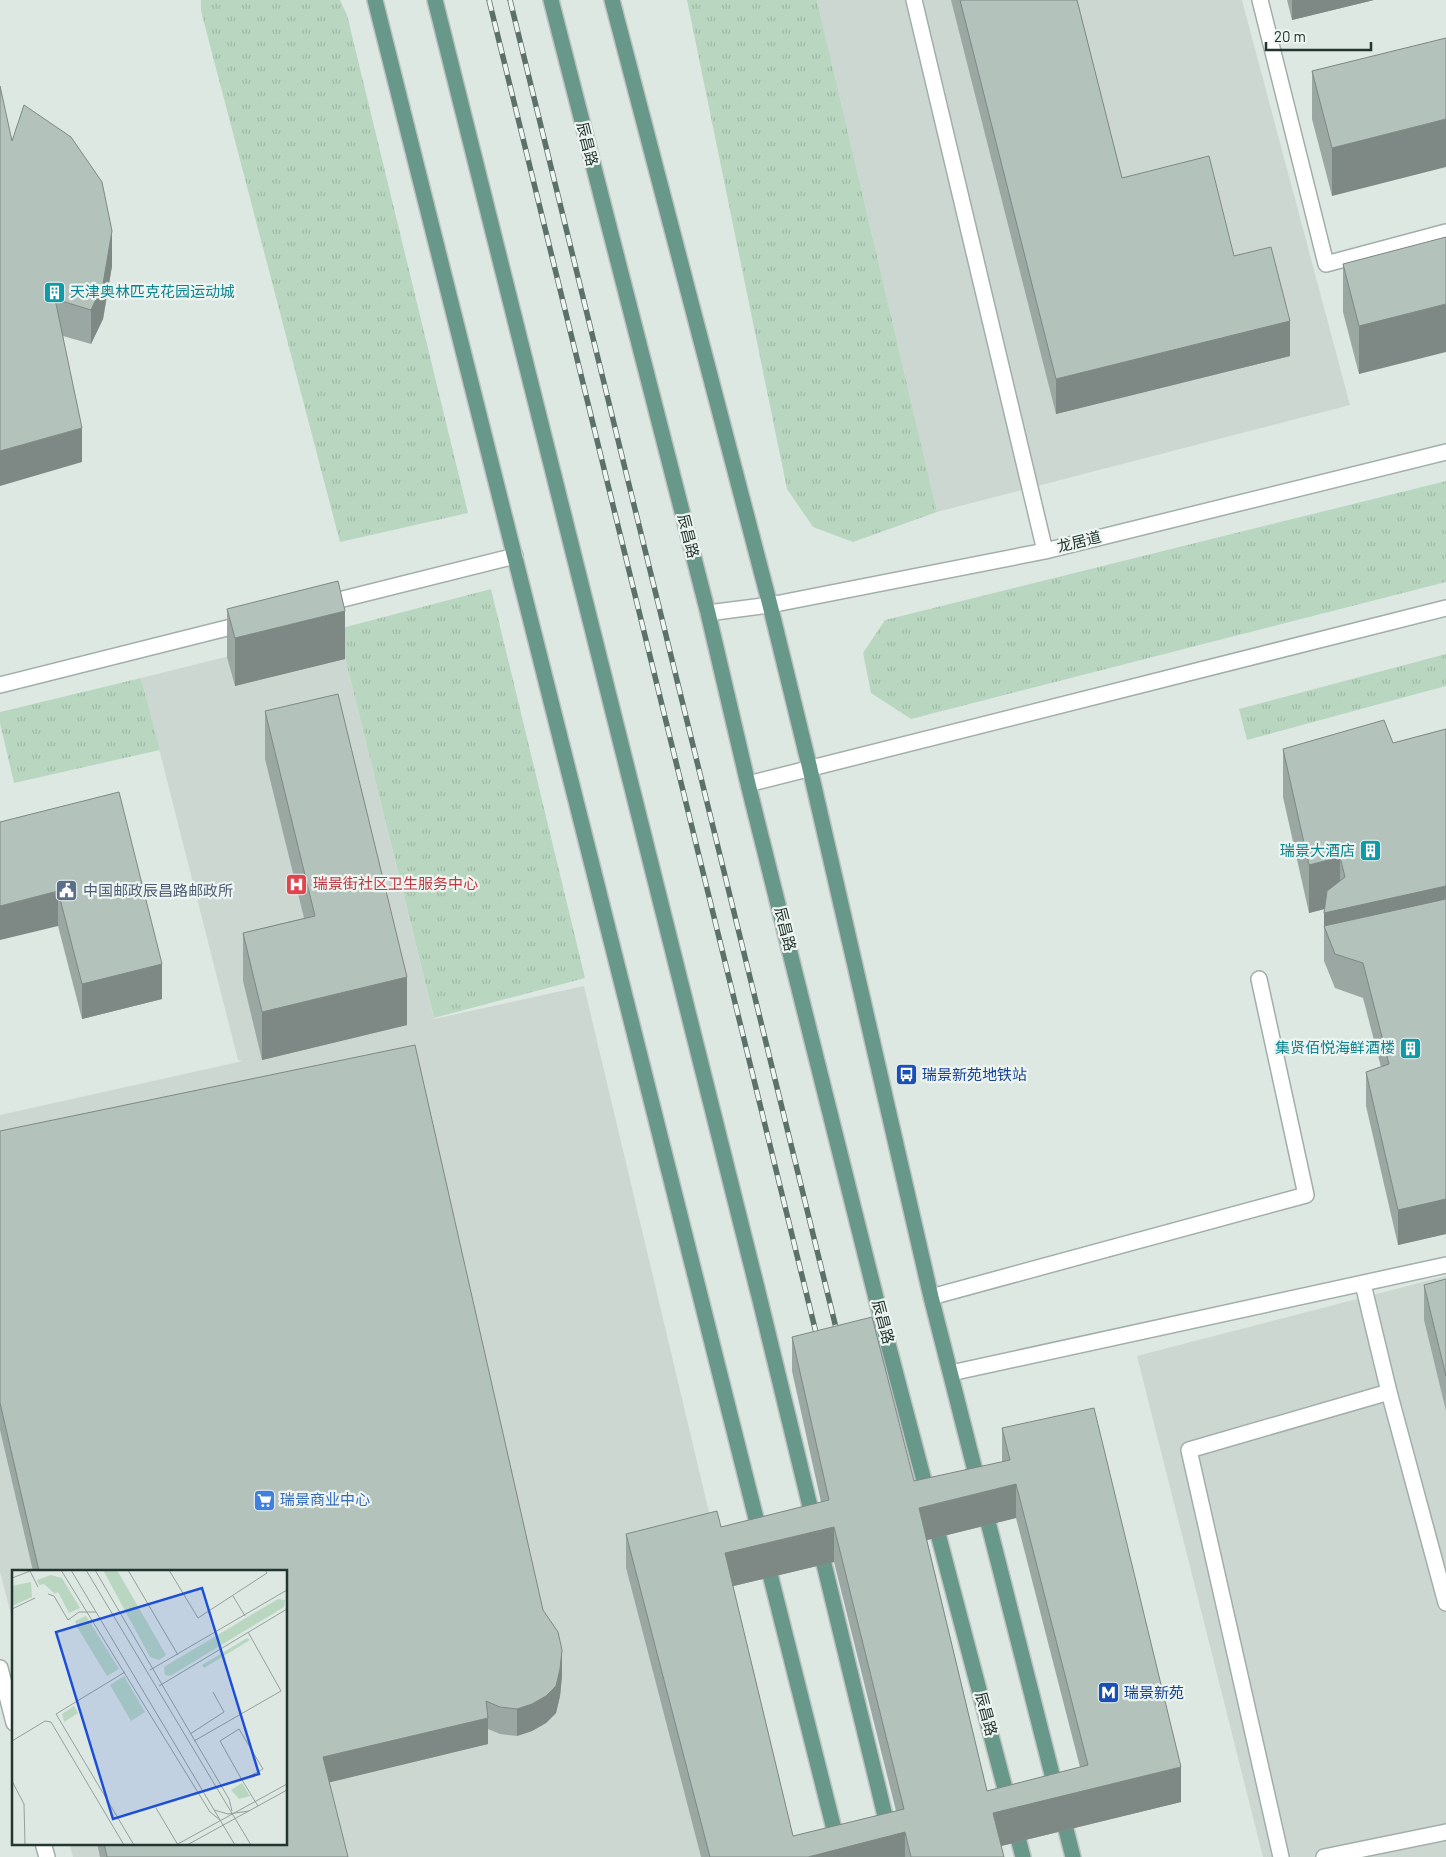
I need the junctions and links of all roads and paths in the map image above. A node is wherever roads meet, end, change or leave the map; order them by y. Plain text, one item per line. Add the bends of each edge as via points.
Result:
1 (375, 0) edge
2 (436, 0) edge
3 (551, 0) edge
4 (612, 0) edge
5 (914, 0) edge
6 (1260, 0) edge
7 (1446, 232) edge
8 (1446, 452) edge
9 (1045, 551) junction
10 (515, 556) junction
11 (770, 605) junction
12 (305, 608) edge
13 (1446, 608) edge
14 (708, 613) junction
15 (258, 620) edge
16 (0, 685) edge
17 (810, 769) junction
18 (748, 784) junction
19 (1259, 979) dead end
20 (1446, 1265) edge
21 (1363, 1284) junction
22 (931, 1297) junction
23 (951, 1372) junction
24 (1389, 1392) junction
25 (1446, 1603) edge
26 (0, 1668) edge
27 (12, 1715) edge
28 (1446, 1832) edge
29 (43, 1844) edge
30 (47, 1857) edge
31 (841, 1857) edge
32 (895, 1857) edge
33 (1023, 1857) edge
34 (1073, 1857) edge
35 (1281, 1857) edge
36 (1324, 1857) edge

1 - 10 main road
2 - 32 main road via 756,1280
3 - 14 main road, 辰昌路
4 - 11 main road
5 - 9 street
6 - 7 street via 1326,264
8 - 9 street, 龙居道
9 - 11 street, 龙居道
10 - 12 street
10 - 31 main road
11 - 14 street, 龙居道
11 - 17 main road
13 - 17 street
14 - 18 main road, 辰昌路
15 - 16 street
17 - 18 street
17 - 22 main road
18 - 33 main road, 辰昌路 via 877,1302
19 - 22 street via 1306,1195
20 - 21 street
21 - 23 street
21 - 24 street
22 - 23 main road
23 - 34 main road
24 - 25 street
24 - 35 street via 1189,1450
26 - 27 street
28 - 36 street
29 - 30 street

